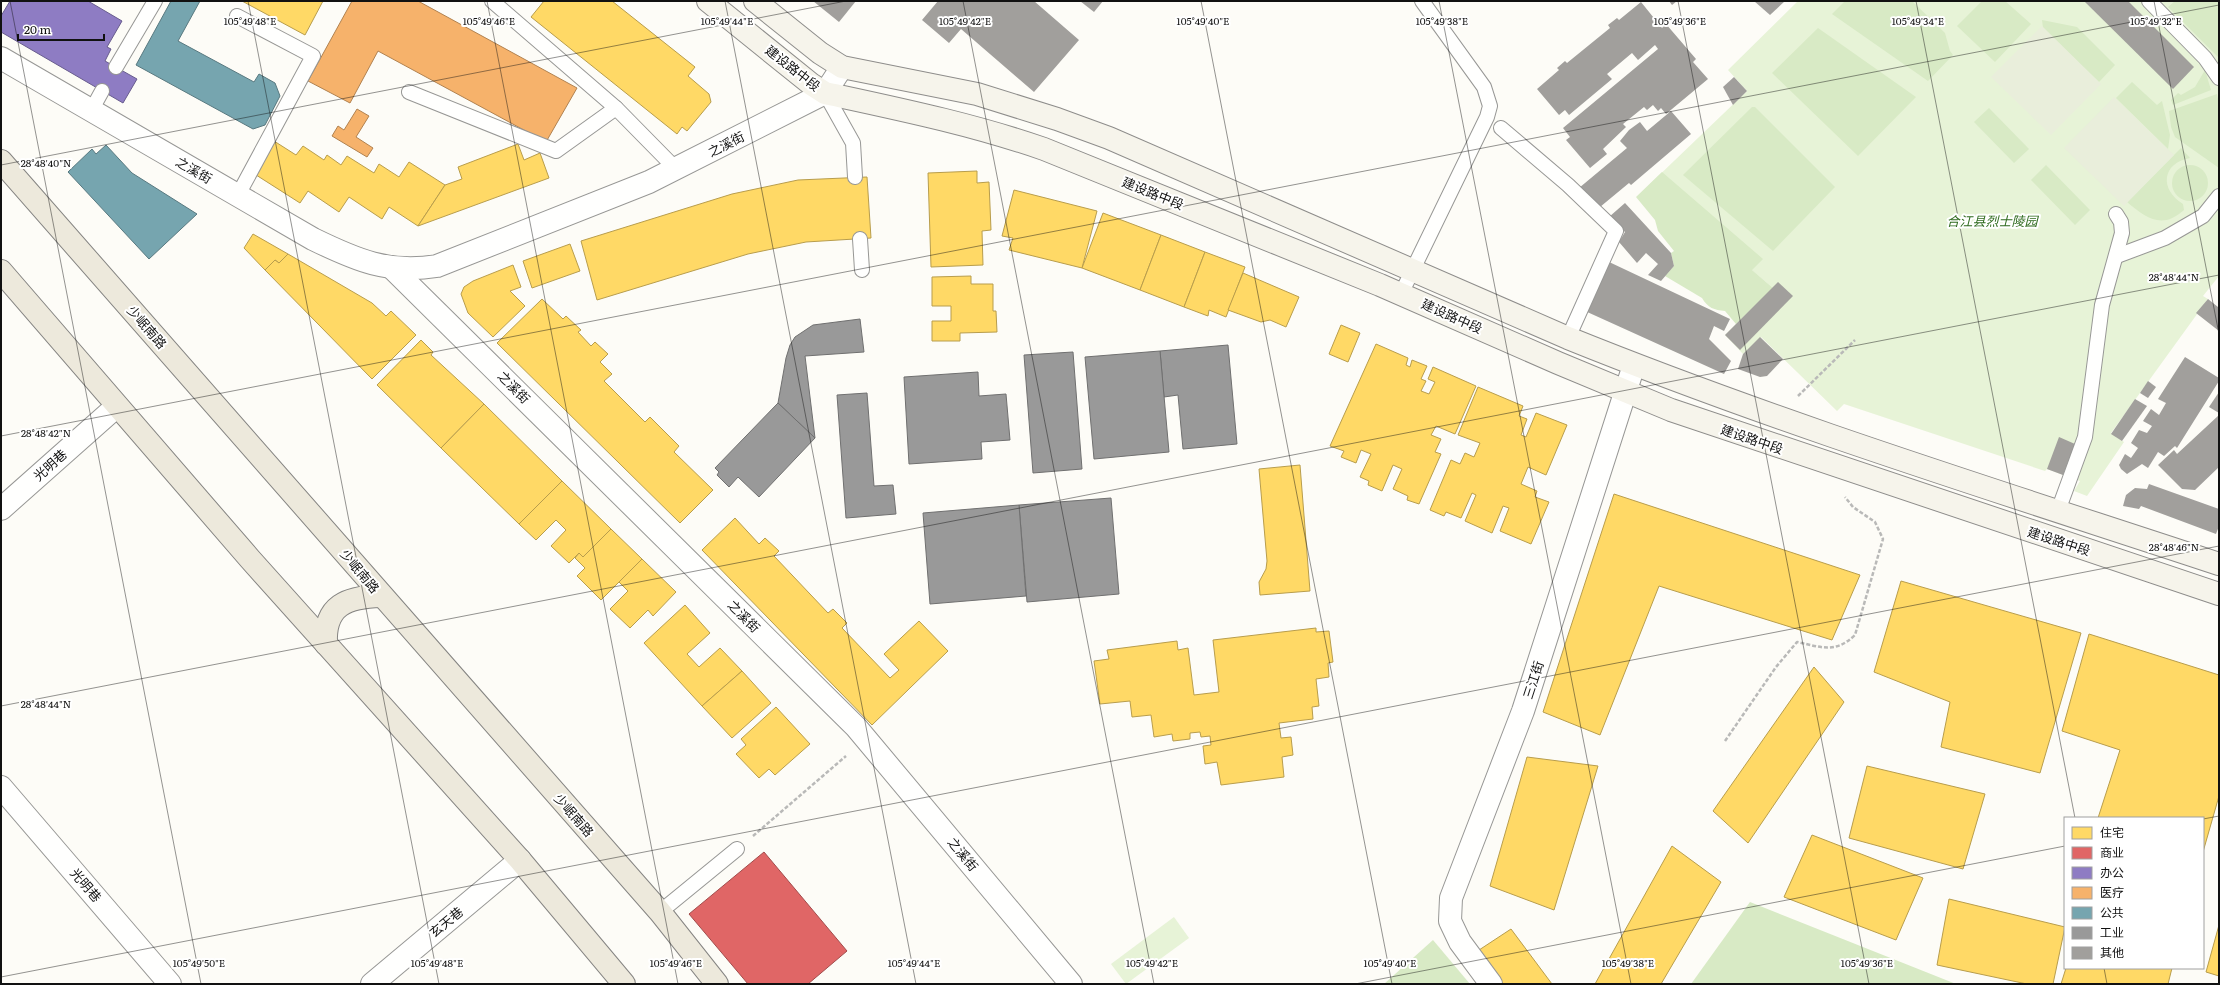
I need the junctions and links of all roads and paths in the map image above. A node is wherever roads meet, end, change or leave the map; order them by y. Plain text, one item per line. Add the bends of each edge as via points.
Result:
1 (155, 1) edge
2 (492, 1) edge
3 (708, 1) edge
4 (755, 1) edge
5 (1422, 1) edge
6 (2149, 1) edge
7 (237, 16) dead end
8 (1, 58) edge
9 (116, 67) dead end
10 (842, 67) junction
11 (2219, 78) edge
12 (102, 91) dead end
13 (409, 92) dead end
14 (825, 93) junction
15 (616, 108) junction
16 (91, 111) junction
17 (1501, 128) dead end
18 (1, 161) edge
19 (676, 169) junction
20 (855, 177) dead end
21 (238, 195) junction
22 (2219, 196) edge
23 (2116, 214) dead end
24 (860, 239) dead end
25 (2116, 256) junction
26 (393, 268) junction
27 (1413, 269) junction
28 (862, 270) dead end
29 (1, 271) edge
30 (1401, 294) junction
31 (1568, 338) junction
32 (1855, 340) dead end
33 (1634, 365) junction
34 (1810, 385) dead end
35 (1624, 391) junction
36 (117, 406) junction
37 (1841, 469) junction
38 (1, 509) edge
39 (2058, 511) junction
40 (2219, 564) edge
41 (2219, 594) edge
42 (381, 596) junction
43 (326, 644) junction
44 (866, 739) junction
45 (1725, 742) dead end
46 (1, 787) edge
47 (737, 849) joint
48 (520, 860) junction
49 (660, 912) junction
50 (170, 984) edge
51 (372, 984) edge
52 (624, 984) edge
53 (717, 984) edge
54 (1071, 984) edge
55 (1491, 984) edge

1 - 9 lane
2 - 15 lane
3 - 14 main road, 建设路中段
4 - 10 main road, 建设路中段 via 820,53
5 - 27 lane via 1484,87 1490,106
6 - 11 lane via 2206,58
7 - 21 lane via 313,56
8 - 16 street, 之溪街
10 - 14 street, 之溪街
10 - 27 main road, 建设路中段 via 977,94 1057,119 1108,138
12 - 16 lane
13 - 15 lane via 556,151
14 - 19 street, 之溪街
14 - 20 lane via 853,143
14 - 30 main road, 建设路中段 via 924,114 1016,140 1095,169
15 - 19 lane
16 - 21 street, 之溪街
17 - 31 lane via 1568,185 1616,231
18 - 42 main road, 少岷南路 via 306,507
19 - 26 street, 之溪街 via 437,266 415,270
21 - 26 street, 之溪街 via 342,253 368,263
22 - 25 lane via 2203,216 2165,238
23 - 25 lane via 2121,222 2122,233
24 - 28 lane
25 - 39 lane via 2102,305 2085,437
26 - 44 street, 之溪街
27 - 30 lane
27 - 31 main road, 建设路中段
29 - 36 main road
30 - 35 main road, 建设路中段
31 - 33 main road, 建设路中段
32 - 34 path
33 - 35 street, 三江街
33 - 39 main road, 建设路中段 via 1828,436
35 - 37 main road, 建设路中段 via 1670,410
35 - 55 street, 三江街 via 1523,711 1451,898 1450,921 1460,942
36 - 38 street, 光明巷
36 - 43 main road
37 - 41 main road, 建设路中段
37 - 45 path via 1842,492 1853,507 1875,522 1883,539 1855,635 1844,645 1828,648 1797,642 1776,667
39 - 40 main road, 建设路中段
42 - 43 main road via 362,596 339,606 329,617 325,628
42 - 49 main road, 少岷南路
43 - 48 main road
44 - 47 path
44 - 54 street, 之溪街
46 - 50 street, 光明巷
47 - 49 lane
48 - 51 street, 玄天巷
48 - 52 main road
49 - 53 main road, 少岷南路

